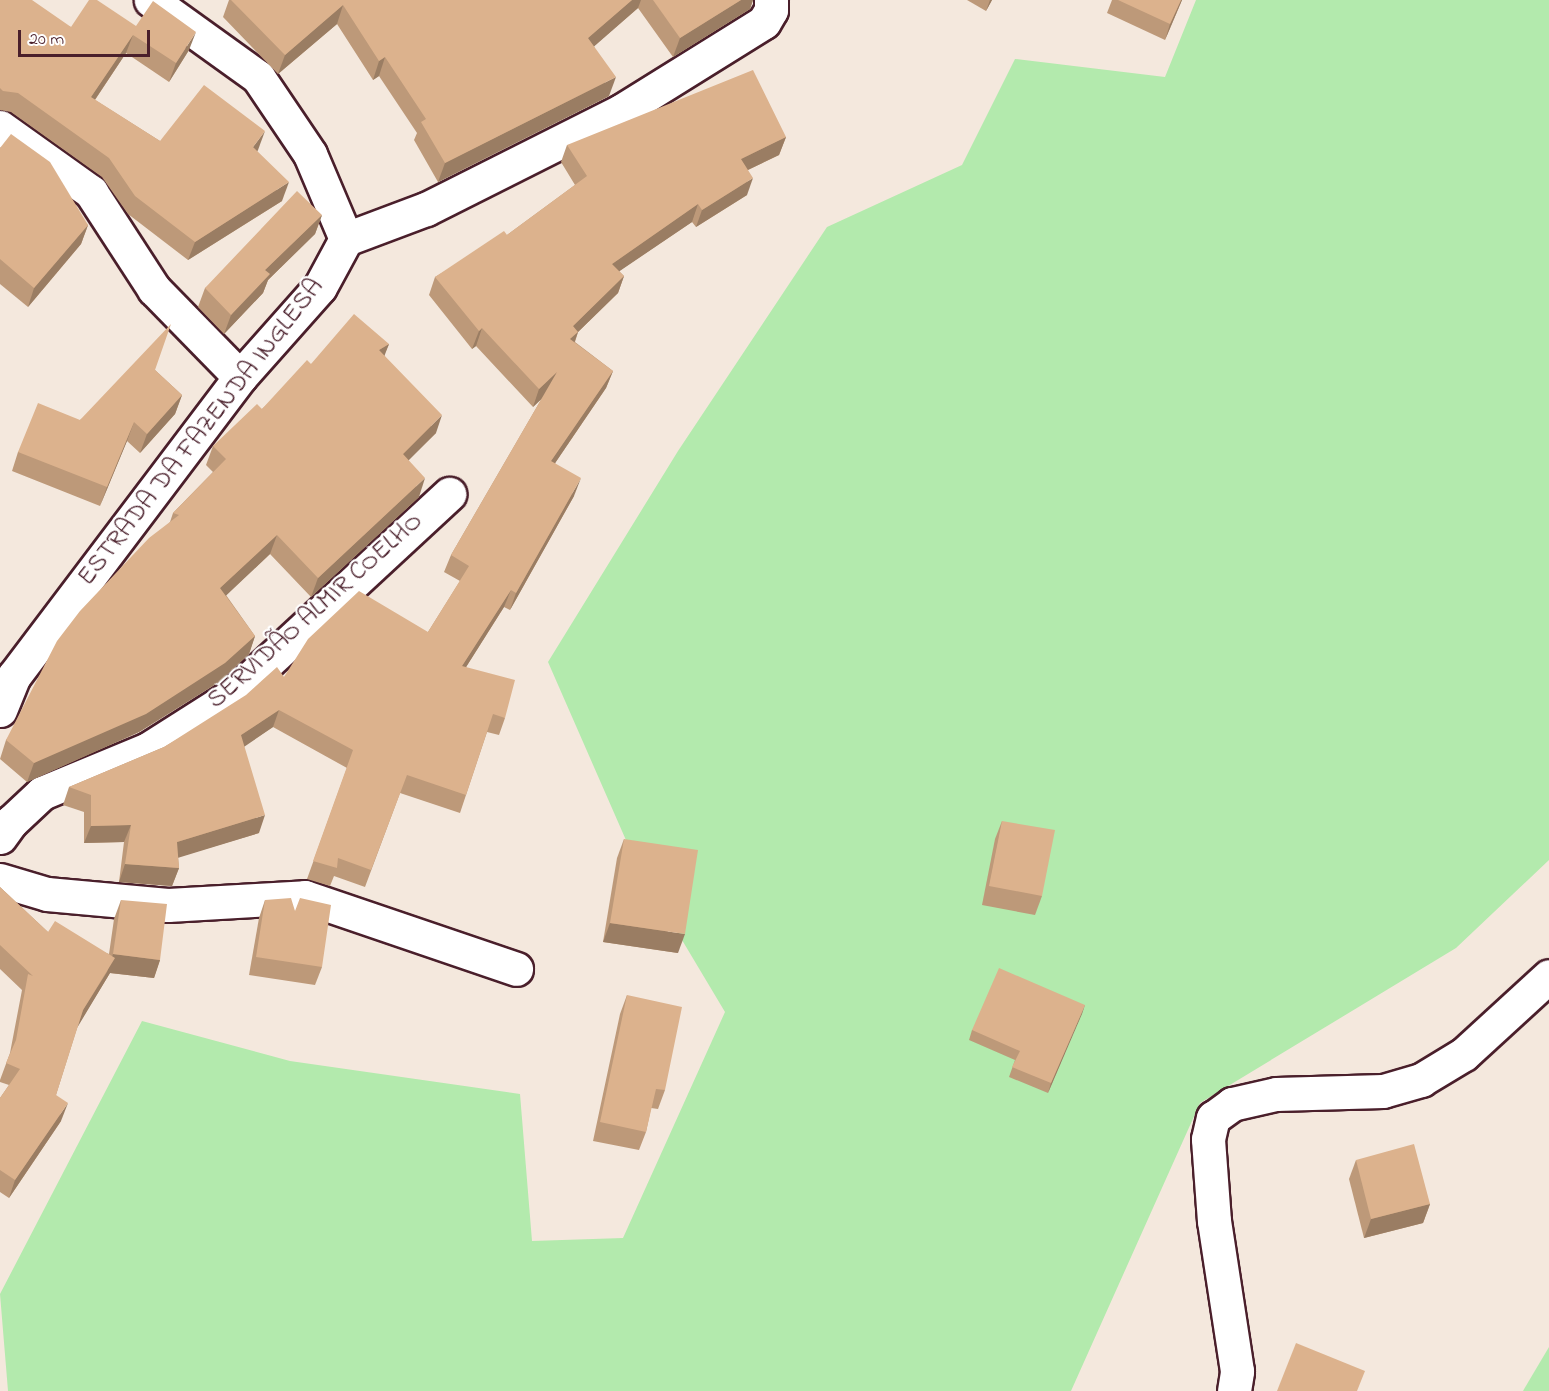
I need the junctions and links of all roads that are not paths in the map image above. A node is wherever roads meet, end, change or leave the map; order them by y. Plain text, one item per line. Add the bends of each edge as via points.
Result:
1 (151, 0) edge
2 (771, 0) edge
3 (0, 127) edge
4 (346, 238) junction
5 (240, 377) junction
6 (449, 494) dead end
7 (0, 710) edge
8 (0, 837) edge
9 (0, 880) edge
10 (516, 969) dead end
11 (1549, 976) edge
12 (1234, 1391) edge

1 - 4 street via 258,77 310,154
2 - 4 street via 771,10 764,22 621,111 426,209
3 - 5 street via 91,192 154,289
4 - 5 street, ESTRADA DA FAZENDA INGLESA via 320,287
5 - 7 street, ESTRADA DA FAZENDA INGLESA via 14,676
6 - 8 street, SERVIDÃO ALMIR COELHO via 230,697 148,750 42,793
9 - 10 street via 46,894 168,905 305,897
11 - 12 street via 1464,1054 1421,1080 1383,1091 1275,1094 1232,1104 1213,1118 1208,1139 1214,1221 1237,1371

